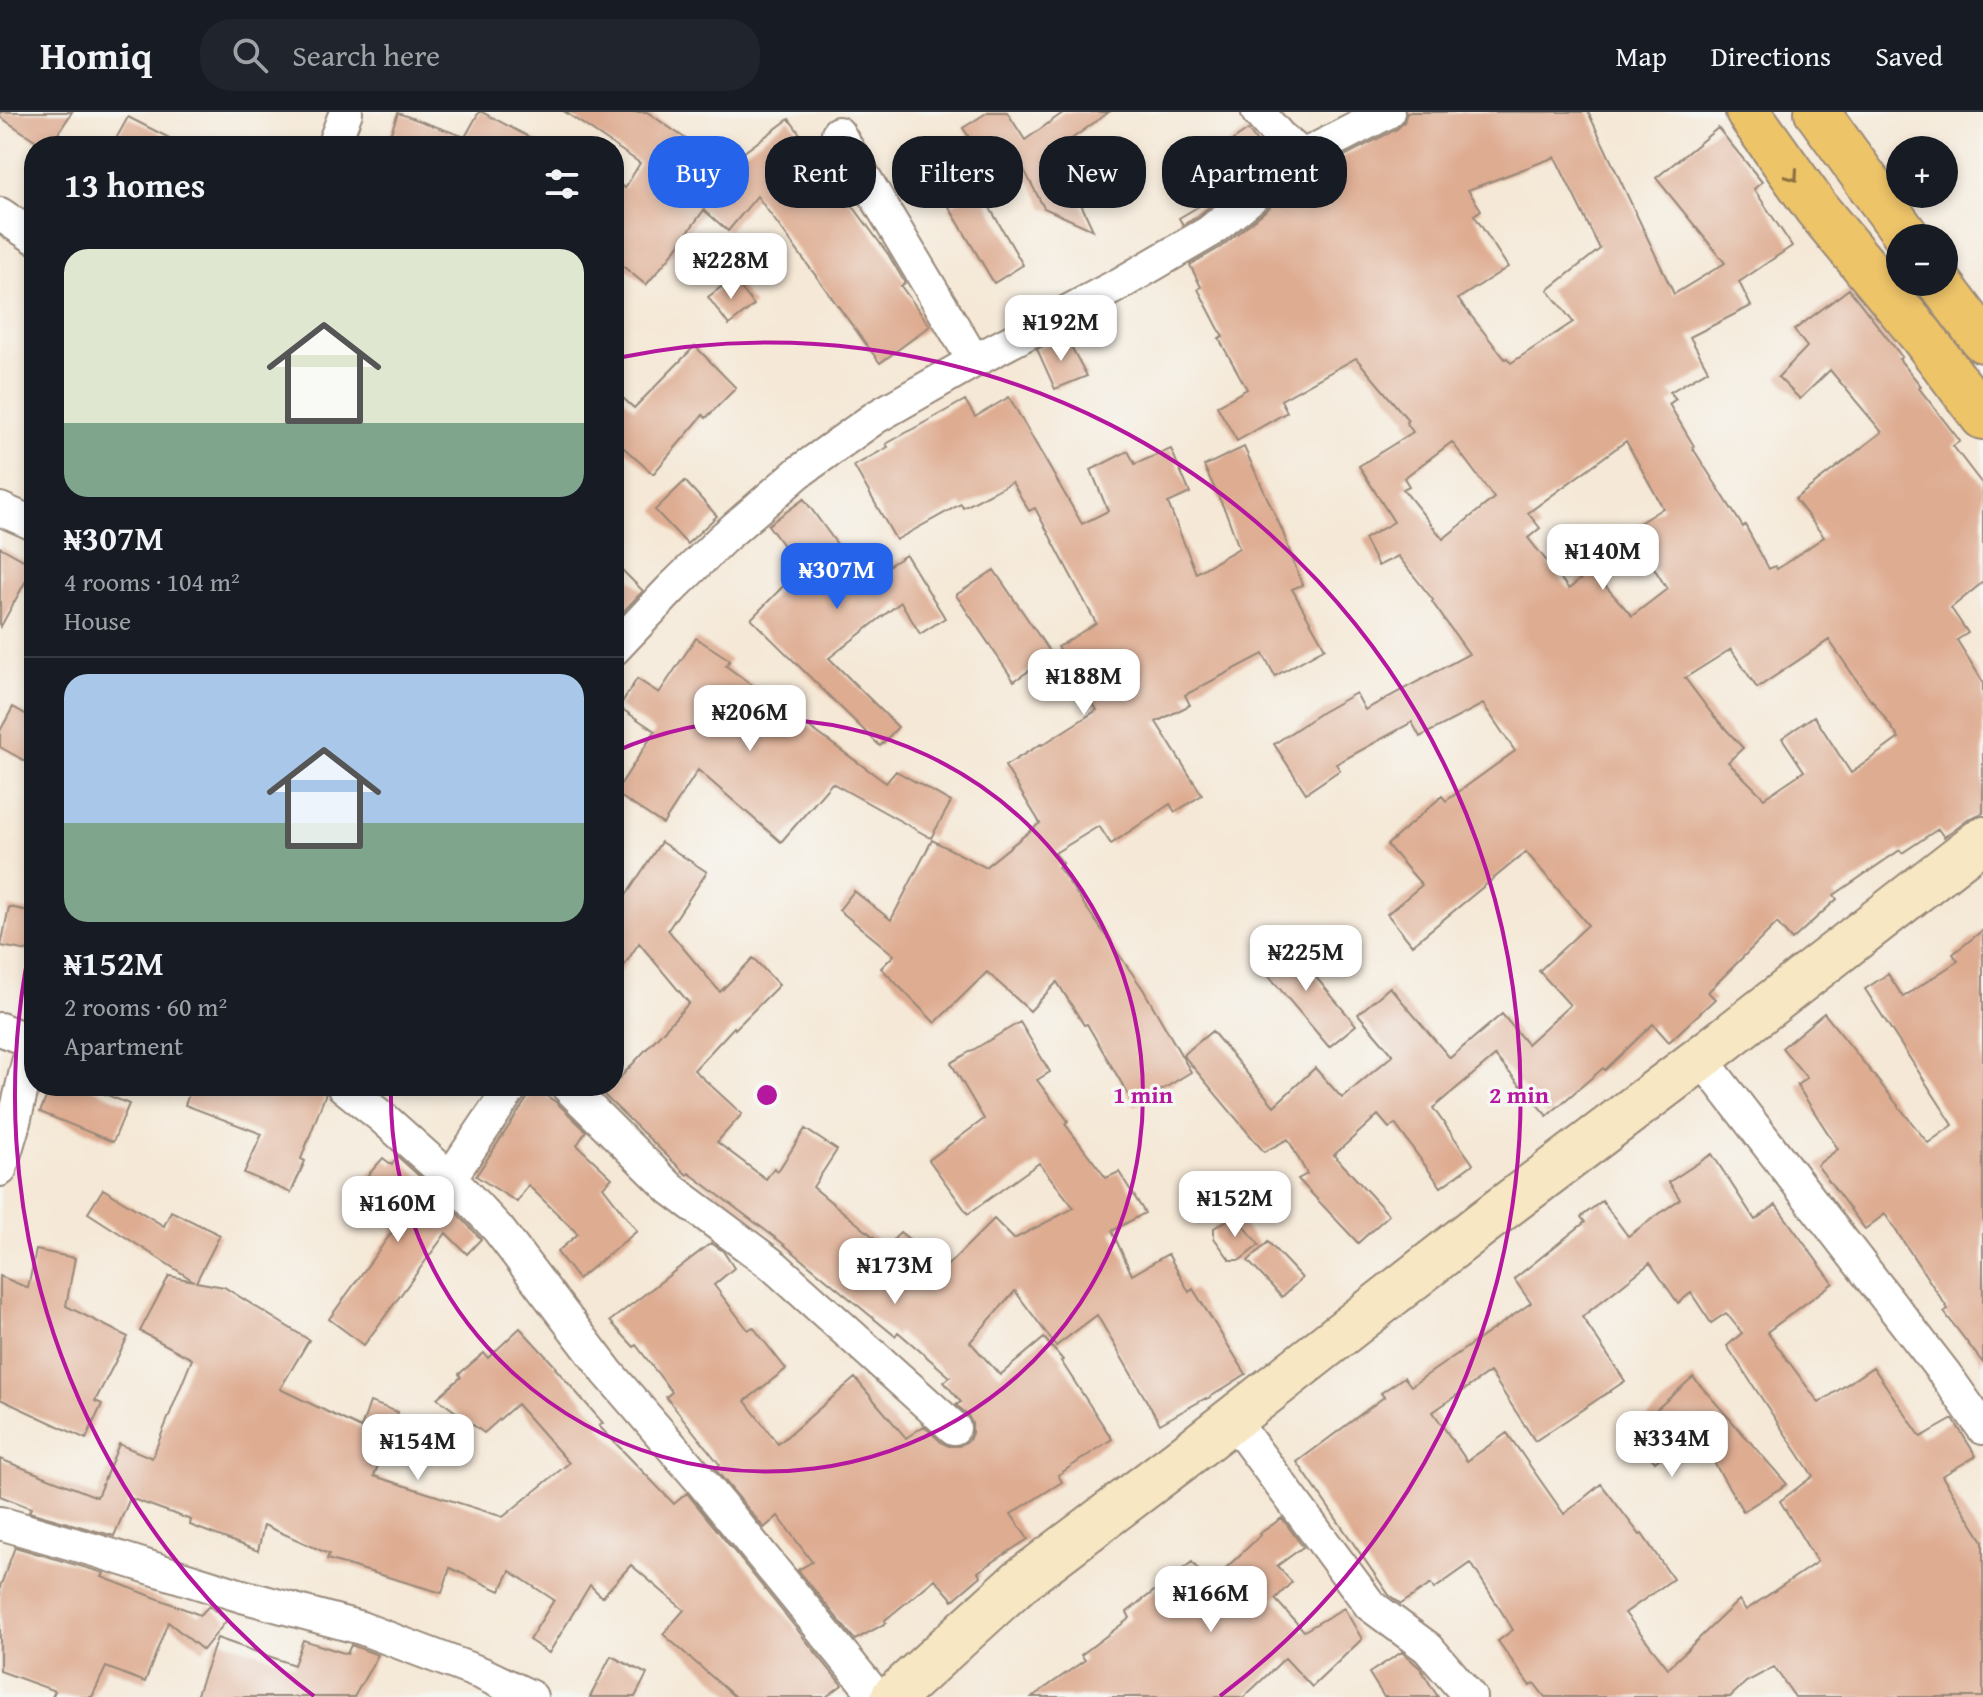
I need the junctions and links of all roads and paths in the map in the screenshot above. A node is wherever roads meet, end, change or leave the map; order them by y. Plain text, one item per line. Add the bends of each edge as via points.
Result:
1 (346, 112) edge
2 (1258, 112) edge
3 (1388, 112) edge
4 (1748, 112) edge
5 (1817, 112) edge
6 (838, 133) dead end
7 (337, 136) edge
8 (1279, 136) edge
9 (1342, 136) edge
10 (1239, 208) edge
11 (0, 214) edge
12 (1898, 224) edge
13 (24, 230) edge
14 (1950, 296) edge
15 (1983, 340) edge
16 (974, 361) junction
17 (1983, 417) edge
18 (0, 509) edge
19 (24, 520) edge
20 (624, 638) edge
21 (1983, 839) edge
22 (0, 1029) edge
23 (24, 1037) edge
24 (1701, 1058) junction
25 (24, 1079) edge
26 (356, 1096) edge
27 (505, 1096) edge
28 (577, 1096) edge
29 (0, 1170) edge
30 (450, 1178) junction
31 (1232, 1419) junction
32 (954, 1428) dead end
33 (1983, 1428) edge
34 (0, 1523) edge
35 (531, 1697) edge
36 (877, 1697) edge
37 (893, 1697) edge
38 (1470, 1697) edge

1 - 7 street
2 - 8 street
3 - 9 street
4 -> 17 main road via 1817,209
5 - 12 main road
6 - 16 street
10 - 16 street via 1209,232 1118,285
11 - 13 street
14 - 15 main road
16 - 20 street via 876,417 799,472 722,539
18 - 19 street
21 - 24 street
22 - 23 street
24 - 31 street
24 - 33 street
25 - 29 street
26 - 30 street
27 - 30 street
28 - 32 street via 671,1189 774,1266
30 - 36 street via 498,1229 608,1373
31 - 37 street via 1020,1581
31 - 38 street via 1370,1605 1428,1648
34 - 35 street via 361,1628

